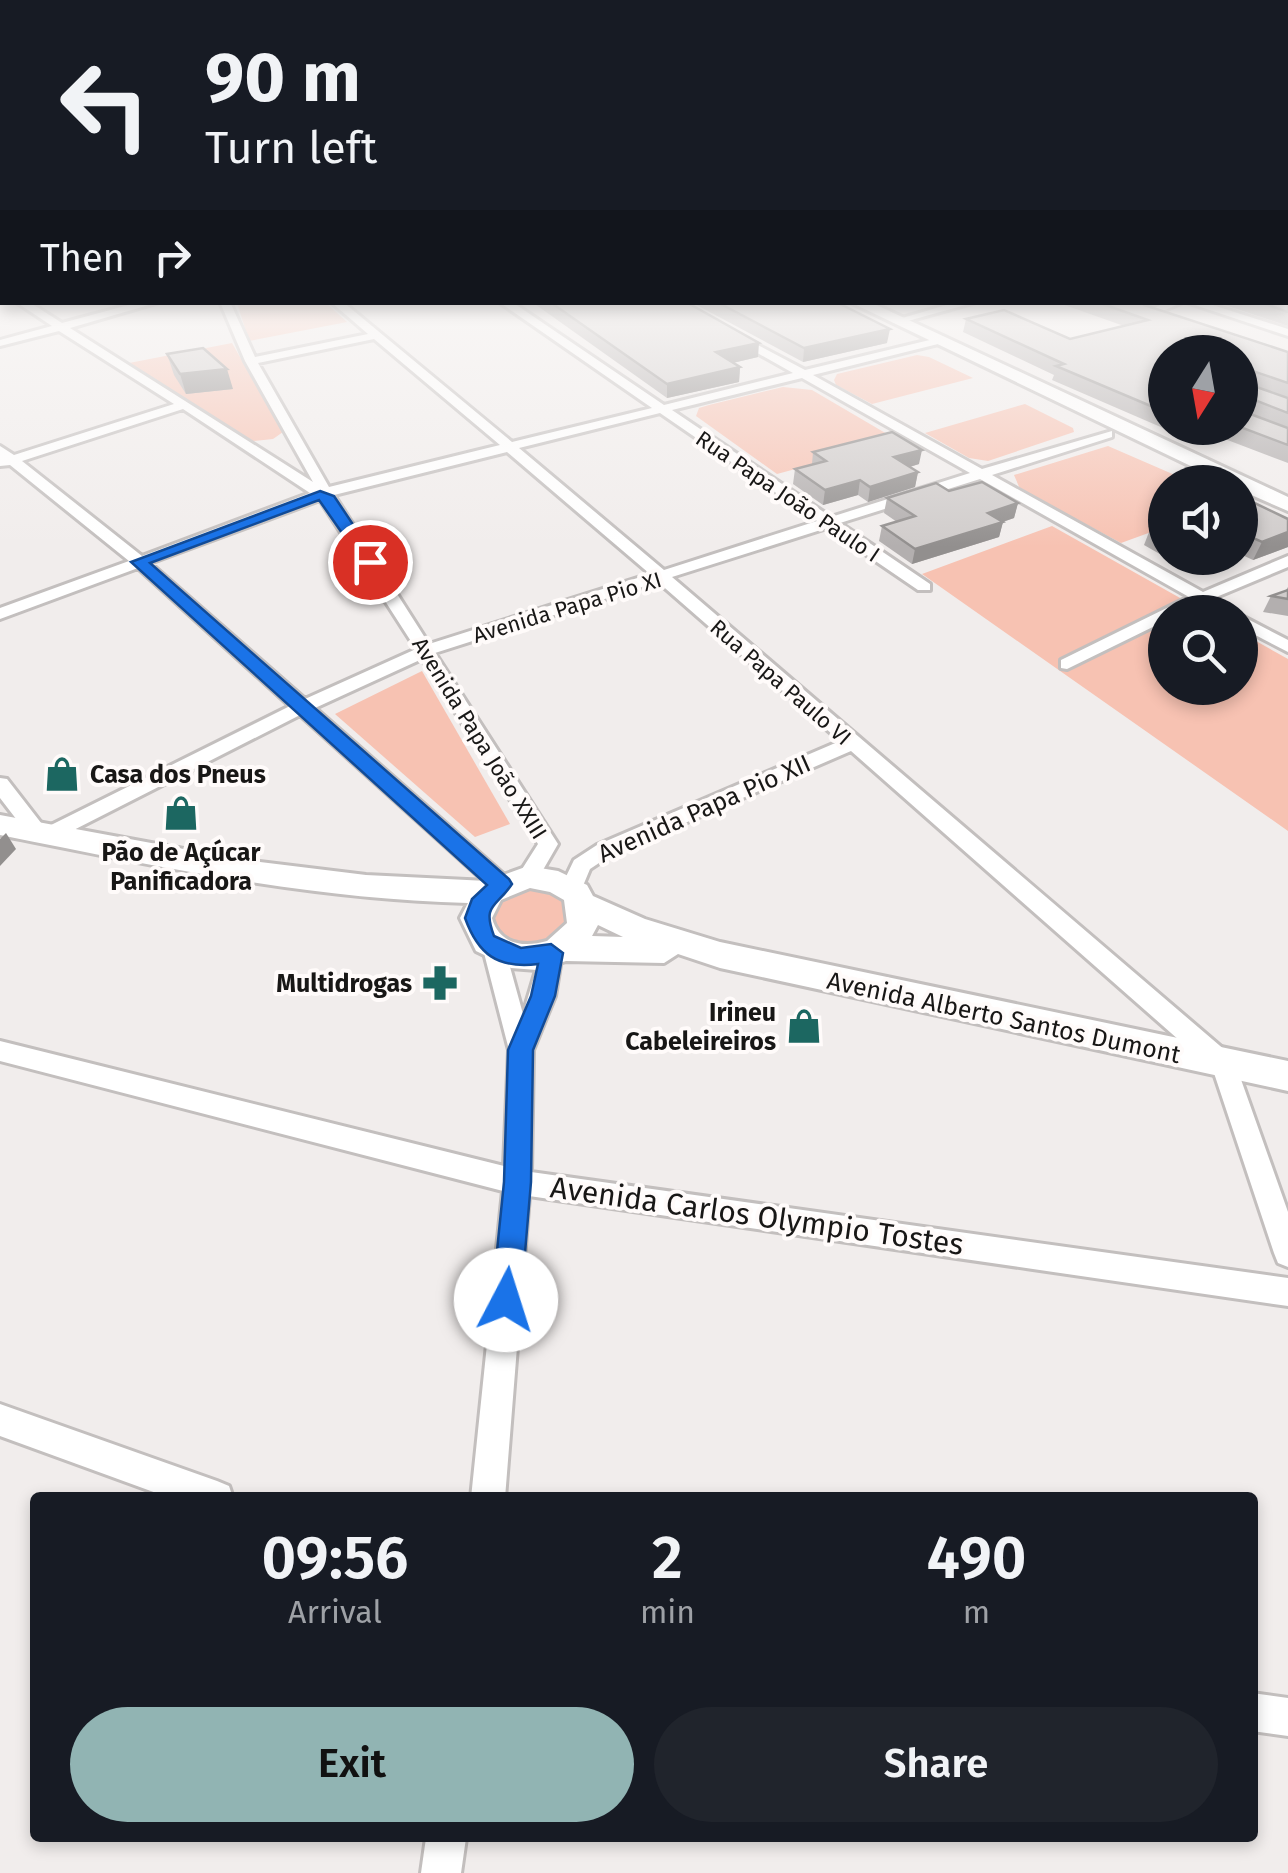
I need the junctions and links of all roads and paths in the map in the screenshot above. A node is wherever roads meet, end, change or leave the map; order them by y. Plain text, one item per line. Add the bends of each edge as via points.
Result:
1 (131, 372) edge
2 (258, 372) edge
3 (417, 372) edge
4 (605, 372) edge
5 (795, 372) edge
6 (809, 372) edge
7 (988, 372) edge
8 (997, 372) edge
9 (799, 375) junction
10 (183, 405) junction
11 (658, 409) junction
12 (293, 433) junction
13 (1107, 434) junction
14 (250, 446) junction
15 (506, 447) junction
16 (4, 458) edge
17 (1171, 465) edge
18 (981, 476) junction
19 (325, 496) junction
20 (1288, 505) edge
21 (1258, 508) edge
22 (1288, 522) edge
23 (832, 525) junction
24 (139, 562) junction
25 (1288, 562) edge
26 (663, 578) junction
27 (924, 587) dead end
28 (1196, 595) edge
29 (1205, 595) edge
30 (0, 614) edge
31 (1148, 624) edge
32 (1258, 630) edge
33 (1288, 647) edge
34 (427, 650) junction
35 (1067, 664) dead end
36 (304, 706) junction
37 (850, 744) junction
38 (0, 784) edge
39 (0, 825) edge
40 (43, 833) junction
41 (506, 884) junction
42 (374, 886) junction
43 (578, 896) junction
44 (486, 940) junction
45 (557, 950) junction
46 (720, 955) junction
47 (521, 1050) junction
48 (0, 1051) edge
49 (1224, 1064) junction
50 (1288, 1076) edge
51 (518, 1182) junction
52 (1288, 1253) edge
53 (1288, 1292) edge
54 (0, 1420) edge
55 (200, 1492) edge
56 (489, 1492) edge
57 (1258, 1713) edge
58 (1288, 1718) edge
59 (445, 1842) edge
60 (441, 1873) edge

1 - 10 street
2 - 12 street, Avenida Papa João XXIII
3 - 15 street, Rua Papa Paulo VI
4 - 11 street, Rua Papa João Paulo I
5 - 9 street
6 - 9 street
7 - 13 main road
8 - 20 main road
9 - 11 street
9 - 18 street
10 - 14 street
10 - 16 street
11 - 15 street
11 - 23 street, Rua Papa João Paulo I
12 - 14 street
12 - 19 street, Avenida Papa João XXIII
13 - 17 main road
13 - 18 street, Avenida Papa Pio XI
14 - 19 street
15 - 19 street
15 - 26 street, Rua Papa Paulo VI
16 - 24 street
18 - 23 street, Avenida Papa Pio XI
18 - 28 street
19 - 24 street
19 - 34 street, Avenida Papa João XXIII
21 - 22 main road
23 - 26 street, Avenida Papa Pio XI
23 - 27 street, Rua Papa João Paulo I
24 - 30 street
24 - 36 street
25 - 29 street
26 - 34 street, Avenida Papa Pio XI
26 - 37 street, Rua Papa Paulo VI
31 - 35 street
32 - 33 street
34 - 36 street, Avenida Papa Pio XI
34 - 41 street, Avenida Papa João XXIII via 548,844
36 - 40 street, Avenida Papa Pio XI
36 - 41 street
37 - 43 street, Avenida Papa Pio XII via 604,850 581,865
37 - 49 street, Rua Papa Paulo VI
38 - 40 street
39 - 40 main road
40 - 42 main road via 226,868
41 - 42 main road
41 - 43 main road via 559,880
41 - 44 main road via 476,918
42 - 44 main road via 455,917
43 - 45 main road via 582,928
43 - 46 main road, Avenida Alberto Santos Dumont via 634,928
44 - 45 main road via 521,957
44 - 47 street
45 - 46 main road, Avenida Alberto Santos Dumont via 624,946
45 - 47 street
46 - 49 main road, Avenida Alberto Santos Dumont
47 - 51 street
48 - 51 street, Avenida Carlos Olympio Tostes
49 - 50 main road, Avenida Alberto Santos Dumont
49 - 52 street
51 - 53 street, Avenida Carlos Olympio Tostes
51 - 56 street
54 - 55 street
57 - 58 street
59 - 60 street

